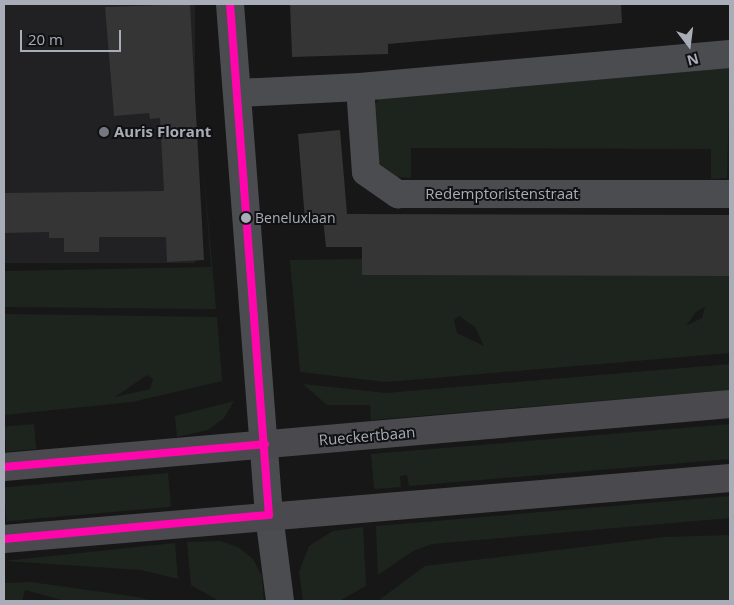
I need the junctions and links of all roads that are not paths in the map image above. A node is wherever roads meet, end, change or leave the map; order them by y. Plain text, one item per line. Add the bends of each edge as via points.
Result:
1 (230, 4) edge
2 (730, 54) edge
3 (360, 87) junction
4 (238, 93) junction
5 (730, 194) edge
6 (730, 404) edge
7 (265, 444) junction
8 (4, 467) edge
9 (730, 478) edge
10 (269, 515) junction
11 (4, 539) edge
12 (280, 601) edge

1 - 4 street
2 - 3 street
3 - 4 street
3 - 5 street, Redemptoristenstraat via 366,172 398,194
4 - 7 street
6 - 7 main road, Rueckertbaan
7 - 8 main road, Rueckertbaan
7 - 10 street
9 - 10 main road
10 - 11 main road
10 - 12 street

